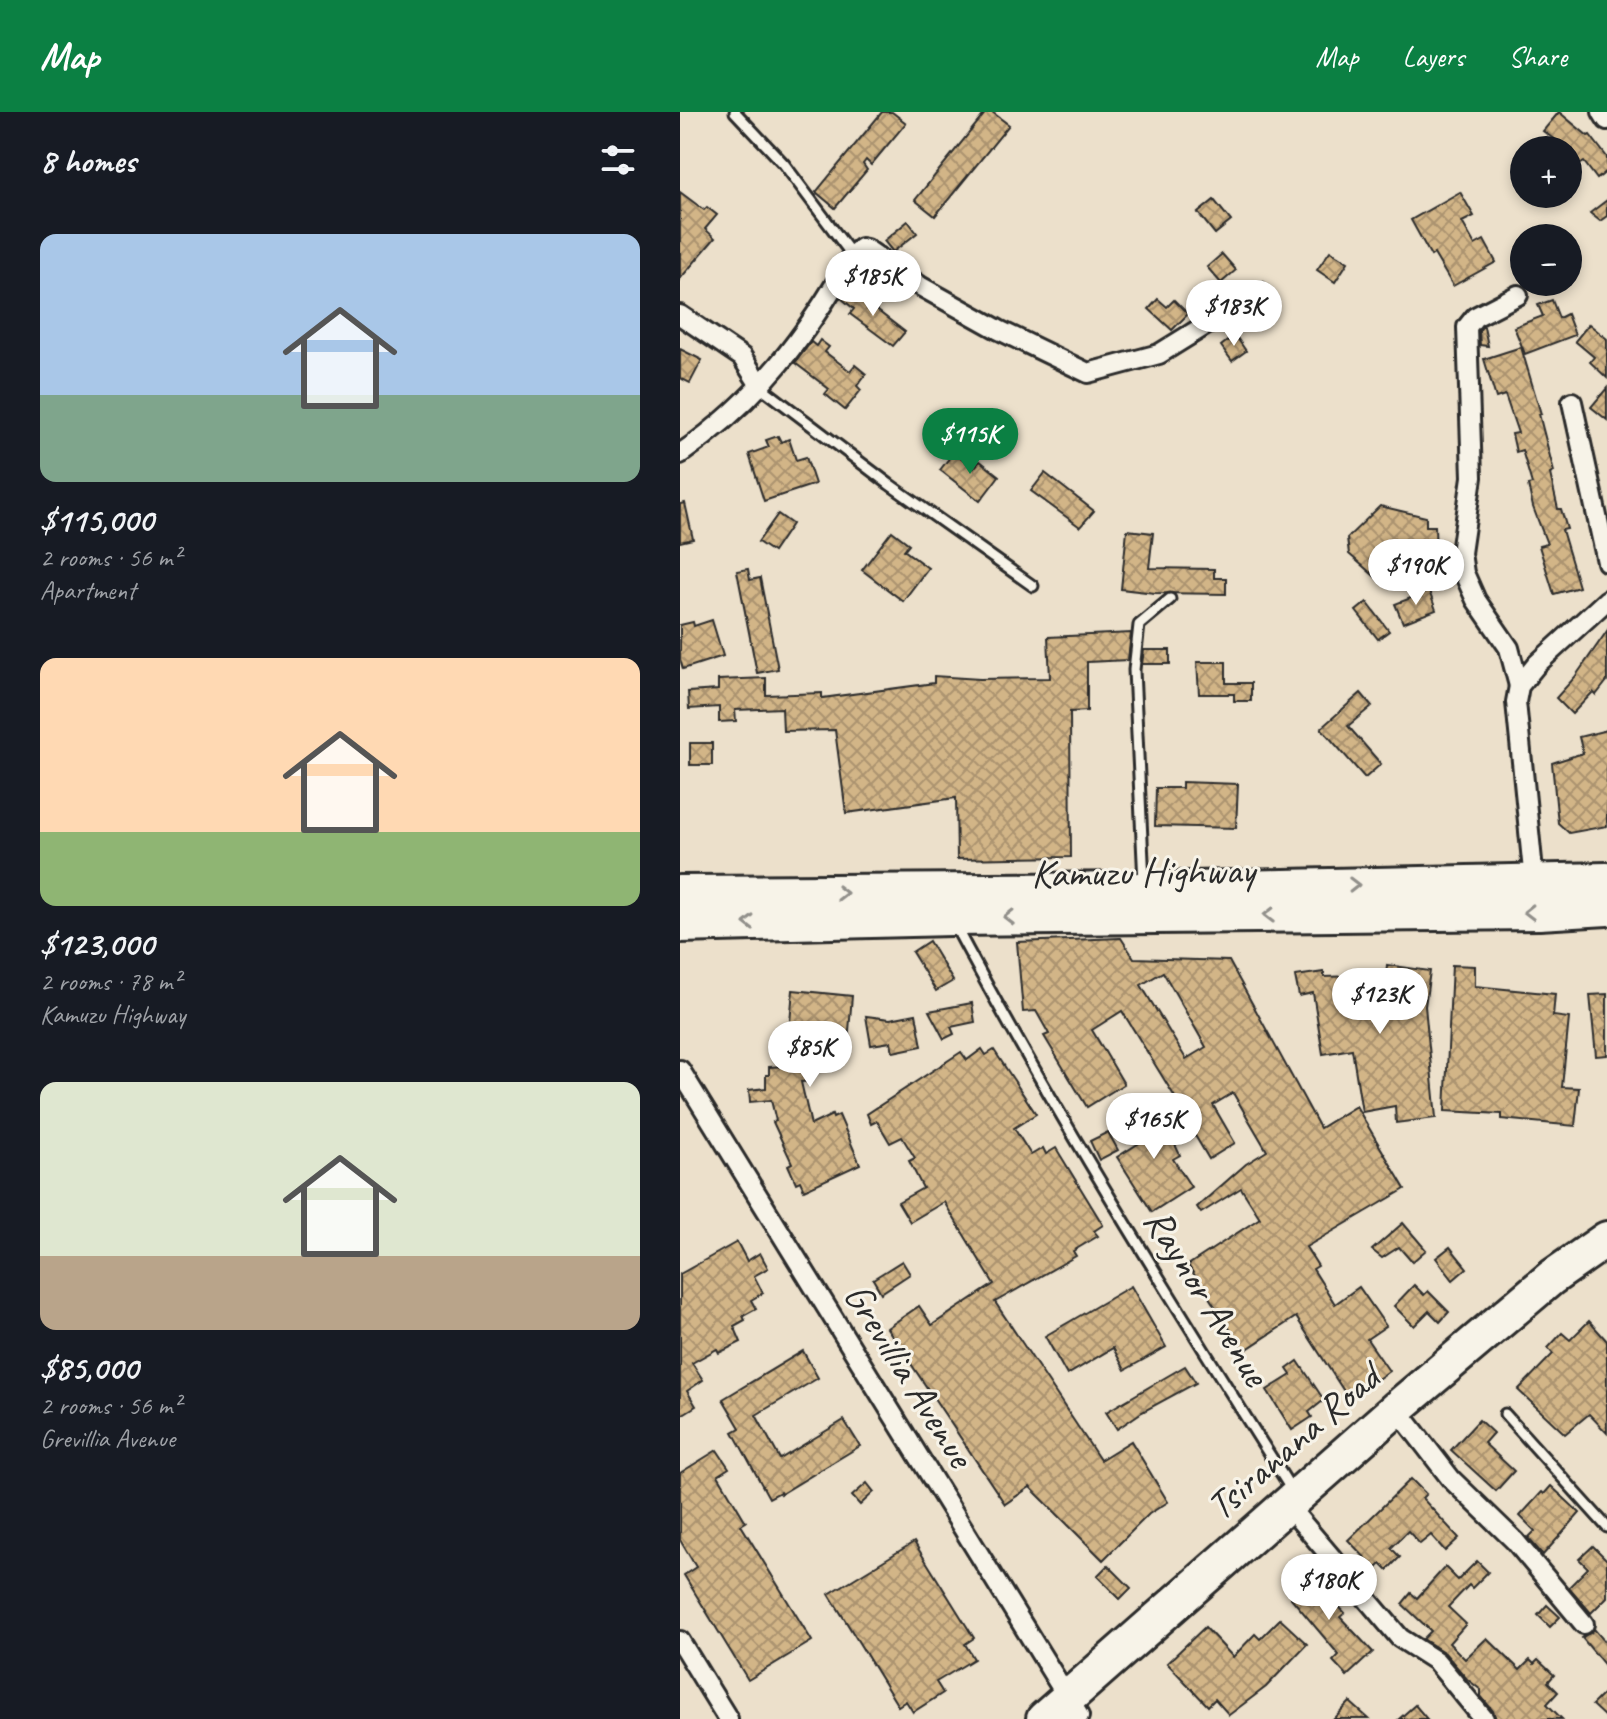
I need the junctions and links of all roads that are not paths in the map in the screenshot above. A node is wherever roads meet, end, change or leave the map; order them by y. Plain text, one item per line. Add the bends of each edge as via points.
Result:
1 (735, 112) edge
2 (1602, 112) edge
3 (1607, 120) edge
4 (852, 255) junction
5 (1259, 292) dead end
6 (1516, 296) edge
7 (680, 315) edge
8 (761, 387) junction
9 (1572, 402) dead end
10 (680, 454) edge
11 (1607, 562) edge
12 (1033, 586) dead end
13 (1170, 599) dead end
14 (1607, 600) edge
15 (1519, 686) junction
16 (1607, 880) edge
17 (1534, 881) junction
18 (1144, 890) junction
19 (680, 893) edge
20 (1607, 908) edge
21 (951, 918) junction
22 (680, 925) edge
23 (680, 1070) edge
24 (1607, 1239) edge
25 (1607, 1260) edge
26 (1505, 1414) dead end
27 (1407, 1422) junction
28 (1297, 1508) junction
29 (1607, 1527) edge
30 (1584, 1624) dead end
31 (680, 1641) edge
32 (1067, 1713) edge
33 (728, 1719) edge
34 (1484, 1719) edge

1 - 4 lane via 784,164
2 - 3 street
4 - 5 street via 866,249 929,292 1088,373 1159,354
4 - 8 street
6 - 15 street via 1475,317 1467,327 1472,477 1461,553 1476,600 1509,648
7 - 8 street via 742,357
8 - 10 street via 717,429
8 - 12 lane
9 - 11 street
13 - 18 lane via 1139,625 1134,670
14 - 15 street
15 - 17 street via 1516,702
16 - 17 highway, Kamuzu Highway
18 -> 17 highway, Kamuzu Highway
19 -> 18 highway, Kamuzu Highway
20 -> 21 highway, Kamuzu Highway
21 -> 22 highway, Kamuzu Highway
21 - 28 lane, Raynor Avenue via 997,1005
23 - 32 street, Grevillia Avenue
24 - 28 highway, Tsiranana Road via 1551,1278 1397,1408
25 - 27 highway, Tsiranana Road
26 - 29 lane
27 - 28 highway, Tsiranana Road
27 - 30 street via 1451,1479 1515,1541
28 - 32 highway, Tsiranana Road
28 - 34 street via 1400,1638 1436,1661
31 - 33 street

